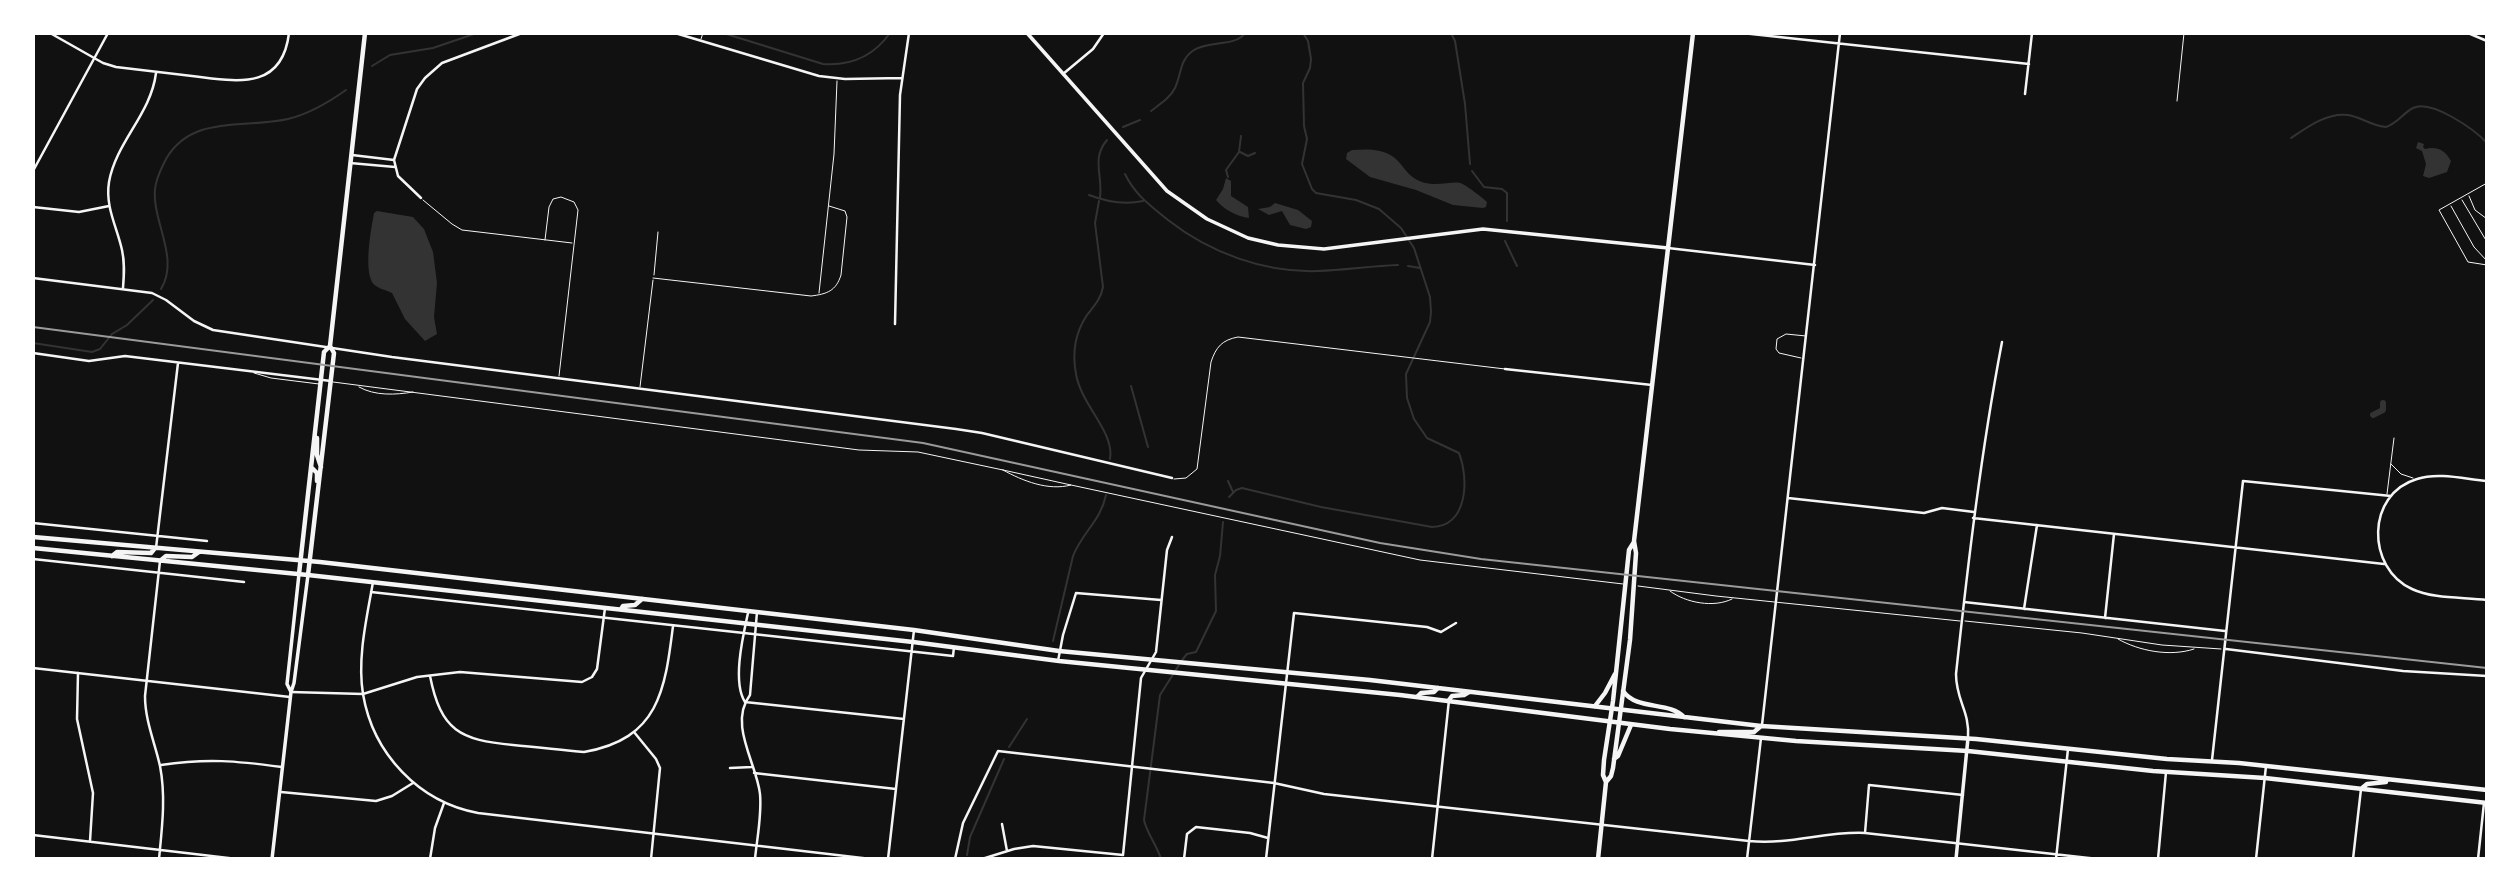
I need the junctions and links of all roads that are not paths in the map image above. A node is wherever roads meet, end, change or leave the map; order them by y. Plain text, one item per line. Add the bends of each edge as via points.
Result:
1 (50, 33) edge
2 (108, 33) edge
3 (289, 33) edge
4 (365, 33) edge
5 (522, 33) edge
6 (675, 33) edge
7 (702, 33) edge
8 (909, 33) edge
9 (1027, 33) edge
10 (1104, 33) edge
11 (1693, 33) edge
12 (1742, 33) edge
13 (1840, 33) edge
14 (2032, 33) edge
15 (2184, 33) edge
16 (2468, 33) edge
17 (1772, 35) edge
18 (701, 41) junction
19 (2487, 41) edge
20 (1839, 44) junction
21 (95, 58) junction
22 (2029, 64) junction
23 (156, 72) junction
24 (1063, 74) junction
25 (902, 78) junction
26 (837, 79) junction
27 (2025, 94) dead end
28 (2177, 101) dead end
29 (351, 155) junction
30 (394, 160) junction
31 (350, 163) junction
32 (395, 167) junction
33 (33, 171) edge
34 (2487, 183) edge
35 (2469, 194) junction
36 (421, 198) joint
37 (2461, 198) junction
38 (2450, 204) junction
39 (109, 206) junction
40 (829, 206) junction
41 (33, 207) edge
42 (2487, 219) edge
43 (658, 232) dead end
44 (545, 240) junction
45 (2487, 242) edge
46 (574, 243) junction
47 (1668, 248) junction
48 (2487, 261) edge
49 (1815, 265) junction
50 (2487, 265) edge
51 (33, 278) edge
52 (653, 278) junction
53 (123, 288) junction
54 (819, 295) junction
55 (895, 324) dead end
56 (1806, 336) junction
57 (2002, 342) dead end
58 (330, 346) junction
59 (33, 354) edge
60 (1803, 358) junction
61 (178, 363) junction
62 (1505, 369) joint
63 (559, 378) junction
64 (320, 382) junction
65 (331, 383) junction
66 (1652, 385) junction
67 (357, 386) junction
68 (640, 389) junction
69 (415, 392) junction
70 (315, 427) junction
71 (2394, 438) dead end
72 (2391, 464) junction
73 (311, 467) junction
74 (321, 467) junction
75 (1003, 470) junction
76 (1172, 478) joint
77 (2415, 479) junction
78 (2487, 481) edge
79 (1071, 485) junction
80 (318, 496) junction
81 (2389, 496) junction
82 (1788, 498) junction
83 (1974, 512) junction
84 (1973, 518) junction
85 (33, 523) edge
86 (2036, 525) junction
87 (2114, 533) junction
88 (158, 536) junction
89 (33, 537) edge
90 (1172, 537) dead end
91 (207, 541) dead end
92 (1634, 541) junction
93 (2235, 547) junction
94 (33, 548) edge
95 (156, 548) junction
96 (200, 552) junction
97 (112, 556) junction
98 (33, 559) edge
99 (301, 560) junction
100 (160, 561) junction
101 (310, 561) junction
102 (2384, 564) junction
103 (159, 572) junction
104 (299, 574) junction
105 (308, 575) junction
106 (244, 582) dead end
107 (373, 582) junction
108 (1626, 585) junction
109 (1632, 586) junction
110 (1668, 590) junction
111 (371, 592) junction
112 (1734, 598) junction
113 (642, 599) junction
114 (1161, 600) junction
115 (2487, 600) edge
116 (1775, 601) junction
117 (1964, 602) junction
118 (605, 608) junction
119 (621, 609) junction
120 (2024, 609) junction
121 (748, 611) junction
122 (757, 612) junction
123 (604, 618) junction
124 (2105, 618) junction
125 (1962, 621) junction
126 (746, 623) junction
127 (1456, 623) dead end
128 (757, 625) junction
129 (673, 626) junction
130 (914, 630) junction
131 (2226, 631) junction
132 (744, 633) junction
133 (756, 634) junction
134 (2117, 638) junction
135 (913, 642) junction
136 (954, 647) junction
137 (2196, 648) junction
138 (2224, 649) junction
139 (1059, 650) junction
140 (912, 652) junction
141 (1153, 659) junction
142 (1058, 661) junction
143 (33, 668) edge
144 (1145, 669) junction
145 (1286, 672) junction
146 (78, 673) junction
147 (1616, 673) junction
148 (430, 675) junction
149 (2487, 676) edge
150 (147, 681) junction
151 (1284, 683) junction
152 (1438, 687) junction
153 (1469, 691) junction
154 (1623, 691) junction
155 (290, 694) junction
156 (363, 694) junction
157 (1418, 697) junction
158 (1449, 701) junction
159 (744, 702) junction
160 (1595, 706) junction
161 (1612, 709) junction
162 (1620, 710) junction
163 (1685, 718) junction
164 (904, 719) junction
165 (1609, 722) junction
166 (1618, 723) junction
167 (1630, 725) junction
168 (1761, 726) junction
169 (634, 732) junction
170 (1707, 733) junction
171 (1760, 738) junction
172 (1968, 738) junction
173 (2068, 749) junction
174 (1968, 751) junction
175 (1614, 760) junction
176 (2067, 761) junction
177 (2212, 761) junction
178 (160, 766) junction
179 (1132, 766) junction
180 (2266, 766) junction
181 (282, 767) junction
182 (752, 767) junction
183 (730, 768) dead end
184 (2166, 772) junction
185 (754, 773) junction
186 (2265, 778) junction
187 (2397, 781) junction
188 (1606, 782) junction
189 (413, 783) junction
190 (1274, 783) junction
191 (896, 789) junction
192 (2361, 789) junction
193 (2487, 790) edge
194 (280, 792) junction
195 (1963, 795) junction
196 (2487, 797) edge
197 (444, 803) junction
198 (2485, 803) edge
199 (1438, 807) junction
200 (1003, 824) dead end
201 (1601, 824) junction
202 (654, 833) junction
203 (1865, 833) junction
204 (33, 835) edge
205 (1268, 838) junction
206 (90, 841) junction
207 (1749, 841) junction
208 (1957, 843) junction
209 (756, 846) junction
210 (160, 849) junction
211 (1007, 850) junction
212 (2056, 856) edge
213 (159, 859) edge
214 (237, 859) edge
215 (272, 859) edge
216 (430, 859) edge
217 (651, 859) edge
218 (755, 859) edge
219 (871, 859) edge
220 (888, 859) edge
221 (955, 859) edge
222 (982, 859) edge
223 (1184, 859) edge
224 (1266, 859) edge
225 (1432, 859) edge
226 (1598, 859) edge
227 (1747, 859) edge
228 (1956, 859) edge
229 (2098, 859) edge
230 (2158, 859) edge
231 (2256, 859) edge
232 (2353, 859) edge
233 (2478, 859) edge

1 - 21 street
2 - 21 street
3 - 23 street via 281,59 257,78 238,81
4 - 29 main road
5 - 30 street via 434,68 412,99
6 - 18 street
7 - 18 lane
8 - 25 street
9 - 24 street
10 - 24 street via 1093,49
11 - 47 main road
12 - 17 street
13 - 20 street
14 - 22 street
15 - 28 lane
16 - 19 street
17 - 20 street
18 - 26 street
20 - 22 street
20 - 49 street
21 - 23 street via 116,67
21 - 33 street
22 - 27 street
23 - 39 street via 148,104 113,168
24 - 47 street via 1167,191 1213,223 1263,242 1306,249 1341,248 1475,229
25 - 26 street
25 - 55 street
26 - 40 lane
29 - 30 street
29 - 31 main road
30 - 32 street
31 - 32 street
31 - 58 main road
32 - 36 street
34 - 35 lane
35 - 37 lane
35 - 42 lane via 2475,210
36 - 44 lane via 462,230
37 - 38 lane
37 - 45 lane
38 - 48 lane
38 - 50 lane via 2438,210 2468,262
39 - 41 street via 79,212
39 - 53 street via 124,260
40 - 54 lane
40 - 54 lane via 842,208 847,217 841,275 832,291
43 - 52 lane
44 - 46 lane
44 - 46 lane via 549,207 553,199 561,197 574,202 578,210
46 - 63 lane
47 - 49 street
47 - 66 main road
49 - 56 street
51 - 53 street
52 - 54 lane
52 - 68 lane
53 - 58 street via 158,295 213,330
56 - 60 street
56 - 60 lane via 1783,334 1776,344 1782,355
57 - 83 street
58 - 63 street
58 - 64 main road via 324,352
58 - 65 main road via 334,353
59 - 61 street via 89,361 125,356
60 - 82 street
61 - 64 street
61 - 88 street
62 - 66 street
62 - 76 lane via 1238,337 1221,343 1211,362 1197,469 1186,478
63 - 68 street
64 - 65 street
64 - 70 main road
65 - 67 lane
65 - 74 main road
66 - 92 main road
67 - 69 lane
67 - 69 lane via 392,394
68 - 76 street via 982,433
69 - 75 lane via 859,450 918,452
70 - 73 main road
70 - 74 main road
71 - 72 lane
72 - 77 lane
72 - 81 lane
73 - 80 main road via 317,473
73 - 99 main road
74 - 80 main road
75 - 79 lane
75 - 79 lane via 1039,484
77 - 78 street
77 - 81 street
79 - 108 lane via 1420,560
80 - 101 main road
81 - 93 street via 2243,481
81 - 102 street via 2378,529
82 - 83 street via 1924,513 1942,508
82 - 116 street
83 - 84 street
84 - 86 street
84 - 117 street
85 - 88 street
86 - 87 street
86 - 120 street
87 - 93 street
87 - 124 street
88 - 91 street
88 - 95 street
89 - 95 main road
90 - 114 street
92 - 108 main road
92 - 109 main road
93 - 102 street
93 - 131 street
94 - 97 main road
95 - 96 main road
95 - 97 main road via 151,553 117,552
96 - 99 main road
96 - 100 main road via 192,557 166,555
97 - 100 main road
98 - 103 street
99 - 101 main road
99 - 104 main road
100 - 103 street
100 - 104 main road
101 - 105 main road
101 - 113 main road
102 - 115 street via 2397,580 2414,590
103 - 106 street
103 - 150 street
104 - 105 main road
104 - 155 street via 287,684
105 - 107 main road
105 - 155 street
107 - 111 street
107 - 118 main road
108 - 109 lane
108 - 147 main road
109 - 110 lane
109 - 154 main road
110 - 112 lane
110 - 112 lane via 1698,602
111 - 123 street
111 - 156 street
112 - 116 lane
113 - 119 main road
113 - 121 main road
114 - 139 street via 1079,592
114 - 141 street
116 - 125 lane
116 - 168 street
117 - 120 street
117 - 125 street
118 - 119 main road
118 - 123 street
119 - 126 main road
120 - 124 street
121 - 122 main road
121 - 126 street
122 - 128 street
122 - 130 main road
123 - 129 street
123 - 148 street via 597,669 582,682 475,672
124 - 131 street
125 - 134 lane
125 - 172 street via 1956,682 1968,717
126 - 128 main road
126 - 132 street
127 - 145 street via 1441,632 1294,613
128 - 133 street
128 - 135 main road
129 - 132 street
129 - 169 street via 662,693
130 - 135 street
130 - 139 main road
131 - 138 street
132 - 133 street
132 - 159 street via 740,694
133 - 140 street
133 - 159 street via 750,695
134 - 137 lane
134 - 137 lane via 2143,649 2175,653
135 - 136 main road
135 - 140 street
136 - 140 street via 953,656
136 - 142 main road
137 - 138 lane
138 - 149 street via 2403,671
138 - 177 street
139 - 141 main road
139 - 142 street
140 - 164 street
141 - 144 street
141 - 145 main road
142 - 144 main road
143 - 146 street
144 - 151 main road
144 - 179 street
145 - 151 street
145 - 152 main road
146 - 150 street
146 - 206 street via 77,719 93,793
147 - 160 main road
147 - 161 main road
148 - 156 street
148 - 169 street via 442,714 474,740 584,752 615,744
150 - 155 street
150 - 178 street via 147,716
151 - 157 main road
151 - 190 street
152 - 153 main road
152 - 157 main road
153 - 158 main road
153 - 160 main road
154 - 162 main road
154 - 163 main road via 1633,700 1678,711
155 - 156 street
155 - 181 street
156 - 189 street via 384,747
157 - 158 main road
158 - 165 main road
158 - 199 street
159 - 164 street
159 - 182 street via 743,727
160 - 161 main road
161 - 162 main road
161 - 165 main road
162 - 163 main road
162 - 166 main road
163 - 168 main road
164 - 191 street
165 - 166 main road
165 - 188 main road
166 - 167 main road
166 - 175 main road
167 - 170 main road
167 - 175 main road
168 - 170 main road via 1754,732
168 - 172 main road
169 - 202 street via 660,768
170 - 171 main road
171 - 174 main road
171 - 207 street
172 - 173 main road
172 - 174 street
173 - 176 street
173 - 177 main road
174 - 176 main road
174 - 195 street
175 - 188 main road
176 - 184 main road
176 - 212 street
177 - 180 main road
178 - 181 street via 219,760
178 - 210 street via 164,798
179 - 190 street
179 - 211 street via 1123,855 1044,846
179 - 221 street via 998,751 963,823
180 - 186 street
180 - 187 main road
181 - 194 street
182 - 183 street
182 - 185 street
184 - 186 main road
184 - 230 street
185 - 191 street
185 - 209 street via 761,798
186 - 192 main road
186 - 231 street
187 - 192 main road via 2367,784
187 - 193 main road
188 - 201 main road
189 - 194 street via 376,801
189 - 197 street
190 - 199 street via 1324,794
190 - 205 street
191 - 220 street
192 - 198 main road
192 - 232 street
194 - 215 street
195 - 203 street via 1869,785
195 - 208 street
196 - 198 main road
197 - 202 street via 478,813
197 - 216 street
198 - 233 street
199 - 201 street
199 - 225 street
200 - 211 street
201 - 207 street
201 - 226 main road
202 - 209 street
202 - 217 street
203 - 207 street via 1792,842
203 - 208 street
204 - 206 street
205 - 223 street via 1196,827 1187,834
205 - 224 street
206 - 210 street
207 - 227 street
208 - 212 street
208 - 228 street
209 - 218 street
209 - 219 street
210 - 213 street
210 - 214 street
211 - 222 street
212 - 229 street

